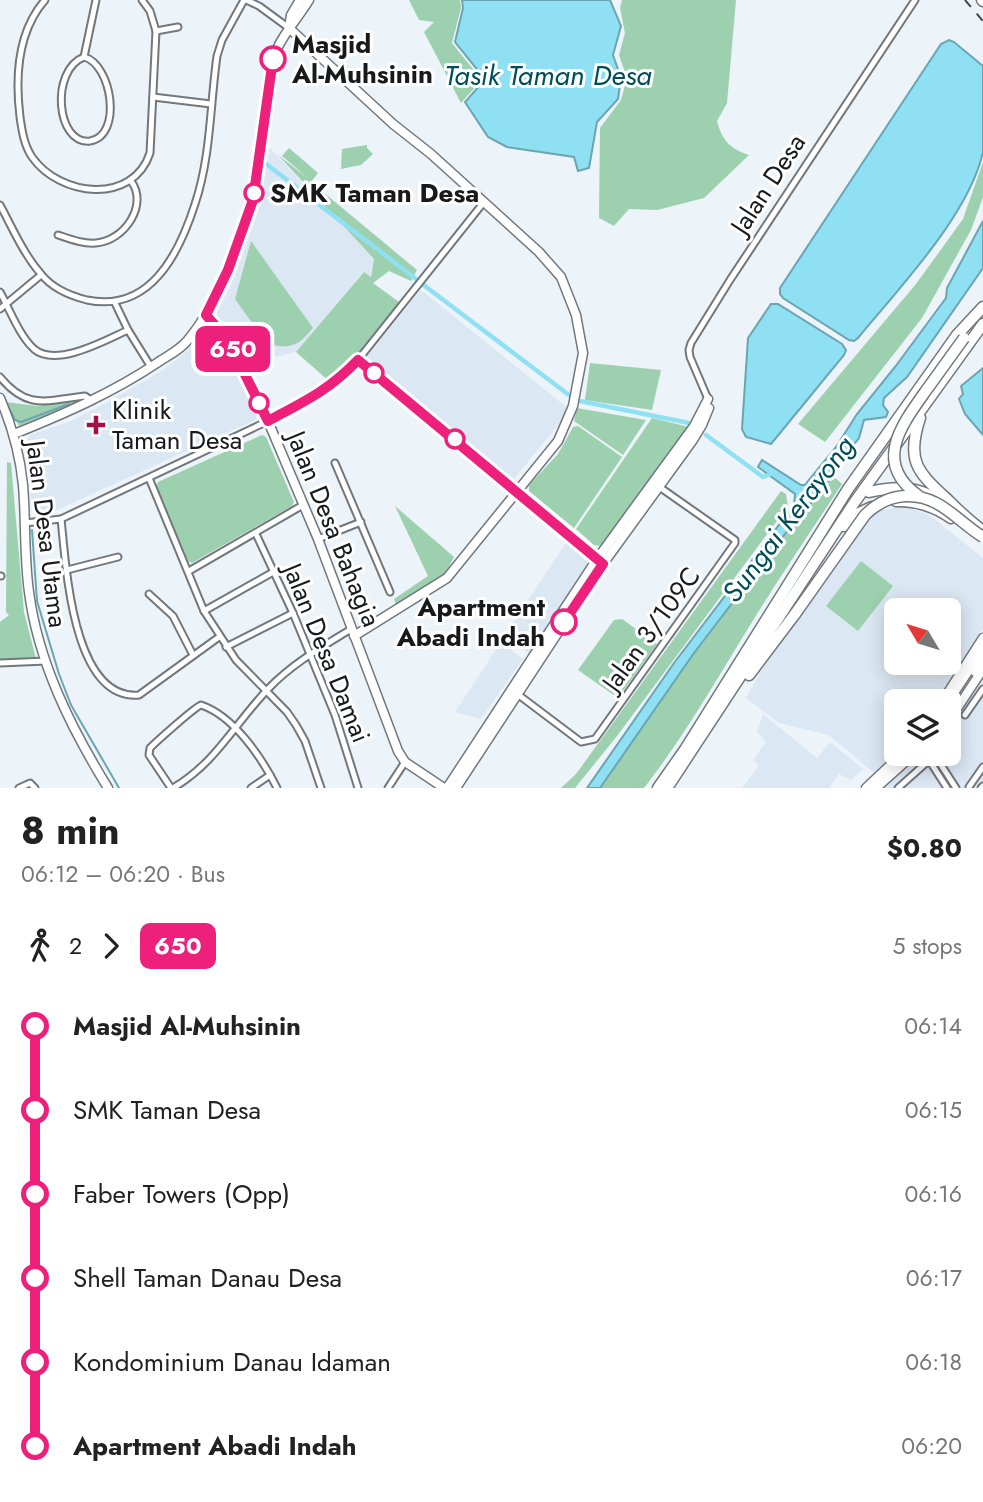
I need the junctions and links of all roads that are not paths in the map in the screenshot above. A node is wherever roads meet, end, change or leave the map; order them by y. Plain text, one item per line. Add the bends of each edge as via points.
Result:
1 (46, 0) edge
2 (96, 0) edge
3 (142, 0) edge
4 (245, 0) edge
5 (300, 0) edge
6 (309, 0) edge
7 (915, 0) edge
8 (178, 27) dead end
9 (289, 27) junction
10 (156, 31) junction
11 (84, 57) junction
12 (345, 68) dead end
13 (339, 75) junction
14 (153, 96) junction
15 (211, 104) junction
16 (131, 181) junction
17 (484, 202) junction
18 (0, 205) edge
19 (58, 235) dead end
20 (41, 275) junction
21 (0, 292) edge
22 (115, 303) junction
23 (7, 305) junction
24 (0, 309) edge
25 (983, 309) edge
26 (206, 315) junction
27 (983, 324) edge
28 (128, 330) junction
29 (983, 333) edge
30 (964, 344) junction
31 (358, 360) junction
32 (151, 367) junction
33 (0, 377) edge
34 (0, 398) edge
35 (708, 399) joint
36 (92, 401) junction
37 (426, 402) dead end
38 (923, 408) junction
39 (419, 410) junction
40 (268, 421) junction
41 (14, 434) junction
42 (335, 463) dead end
43 (149, 478) junction
44 (655, 484) junction
45 (517, 490) junction
46 (870, 492) dead end
47 (303, 505) junction
48 (846, 507) dead end
49 (956, 510) junction
50 (943, 512) junction
51 (61, 519) junction
52 (361, 522) junction
53 (25, 523) junction
54 (983, 531) edge
55 (256, 534) junction
56 (318, 539) junction
57 (983, 539) edge
58 (118, 557) dead end
59 (817, 559) junction
60 (600, 561) junction
61 (67, 570) junction
62 (189, 570) junction
63 (275, 571) junction
64 (789, 585) junction
65 (390, 592) dead end
66 (149, 594) dead end
67 (204, 611) junction
68 (293, 613) junction
69 (352, 632) junction
70 (219, 637) junction
71 (983, 638) edge
72 (226, 647) junction
73 (983, 649) edge
74 (310, 654) junction
75 (193, 655) junction
76 (983, 660) edge
77 (46, 662) junction
78 (0, 663) edge
79 (983, 668) edge
80 (735, 687) junction
81 (950, 689) edge
82 (961, 689) edge
83 (983, 689) edge
84 (267, 691) junction
85 (961, 691) edge
86 (514, 692) junction
87 (961, 692) edge
88 (961, 699) edge
89 (974, 702) junction
90 (965, 715) dead end
91 (235, 729) junction
92 (405, 762) junction
93 (889, 766) edge
94 (902, 766) edge
95 (922, 766) edge
96 (933, 766) edge
97 (941, 766) edge
98 (983, 767) edge
99 (271, 775) junction
100 (883, 786) edge
101 (969, 787) edge
102 (19, 788) edge
103 (35, 788) edge
104 (108, 788) edge
105 (172, 788) edge
106 (251, 788) edge
107 (277, 788) edge
108 (321, 788) edge
109 (358, 788) edge
110 (388, 788) edge
111 (445, 788) edge
112 (456, 788) edge
113 (658, 788) edge
114 (667, 788) edge
115 (866, 788) edge
116 (898, 788) edge
117 (947, 788) edge
118 (956, 788) edge

1 - 16 street via 25,34 17,73 25,145 39,166 68,185 91,191
2 - 11 street
3 - 10 street
4 - 9 street
4 - 15 street via 222,40
5 - 9 street
6 - 9 street
7 - 35 street, Jalan Desa via 691,343 690,357
8 - 10 street
9 - 13 street
9 - 26 street via 269,73 253,200
10 - 14 street
11 - 11 street via 66,72 61,102 72,134 88,141 107,128 110,97 100,69
12 - 13 street
13 - 17 street
14 - 15 street
14 - 16 street via 150,153
15 - 22 street via 202,182 176,254 157,278
16 - 19 street via 138,194 137,207 111,239 96,243
17 - 31 street
17 - 45 street via 561,276 583,353 569,420 558,442
18 - 20 street
20 - 22 street via 78,298
20 - 23 street
21 - 23 street
22 - 28 street
23 - 24 street
23 - 28 street via 33,348 50,356
25 - 30 highway
25 - 64 highway via 957,335 848,489
26 - 32 street via 186,343
26 - 40 street, Jalan Desa Bahagia via 228,340
27 - 30 highway
28 - 32 street
29 - 30 highway
30 - 38 highway
30 - 50 highway, bridge via 903,423 894,447 894,463 903,482
31 - 39 street
31 - 40 street via 323,392
32 - 36 street
33 - 36 street via 31,401 85,396
34 - 41 street, Jalan Desa Utama
35 - 44 street, Jalan Desa via 710,407 702,425
36 - 41 street
37 - 39 street
38 - 49 highway via 914,437 916,464 927,483
38 - 59 highway
39 - 45 street
40 - 43 street
40 - 47 street, Jalan Desa Bahagia
41 - 53 street, Jalan Desa Utama
42 - 52 street
43 - 51 street
43 - 62 street
44 - 60 street, Jalan Desa
44 - 86 street, Jalan 3/109C via 736,543 598,737 581,741
45 - 60 street
45 - 69 street via 447,578
46 - 49 highway via 914,489
47 - 55 street
47 - 56 street, Jalan Desa Bahagia
48 - 64 highway
49 - 54 highway
50 - 57 highway
50 - 59 highway via 906,500 875,505 849,521
51 - 53 street
51 - 61 street
52 - 56 street
52 - 65 street
53 - 77 street, Jalan Desa Utama via 28,591
55 - 62 street
55 - 63 street, Jalan Desa Damai
56 - 69 street, Jalan Desa Bahagia
57 - 80 highway, bridge via 931,499 891,498 877,505 865,515 751,673
58 - 61 street
59 - 80 highway
60 - 86 street, Jalan Desa
61 - 75 street via 69,596 86,653 108,686 139,695
62 - 67 street
63 - 67 street
63 - 68 street, Jalan Desa Damai
64 - 113 highway
66 - 75 street via 173,616
67 - 70 street
68 - 72 street
68 - 74 street, Jalan Desa Damai
69 - 74 street
69 - 92 street, Jalan Desa Bahagia
70 - 72 street
70 - 75 street
71 - 81 street
72 - 84 street
73 - 82 street
74 - 84 street
74 - 109 street, Jalan Desa Damai
76 - 85 street
77 - 78 street
77 - 104 street, Jalan Desa Utama via 82,747
79 - 87 street
80 - 114 highway
83 - 89 street
84 - 91 street
84 - 108 street via 305,741
86 - 111 street, Jalan Desa
86 - 112 street, Jalan Desa
88 - 89 street
89 - 90 street
91 - 99 street
91 - 105 street via 208,763
91 - 105 street via 206,707 197,706 152,746 149,755
92 - 110 street
92 - 111 street
93 - 115 street
94 - 100 street
95 - 116 street
96 - 117 street
97 - 118 street
98 - 101 street
99 - 106 street
99 - 107 street
102 - 103 street via 30,783

